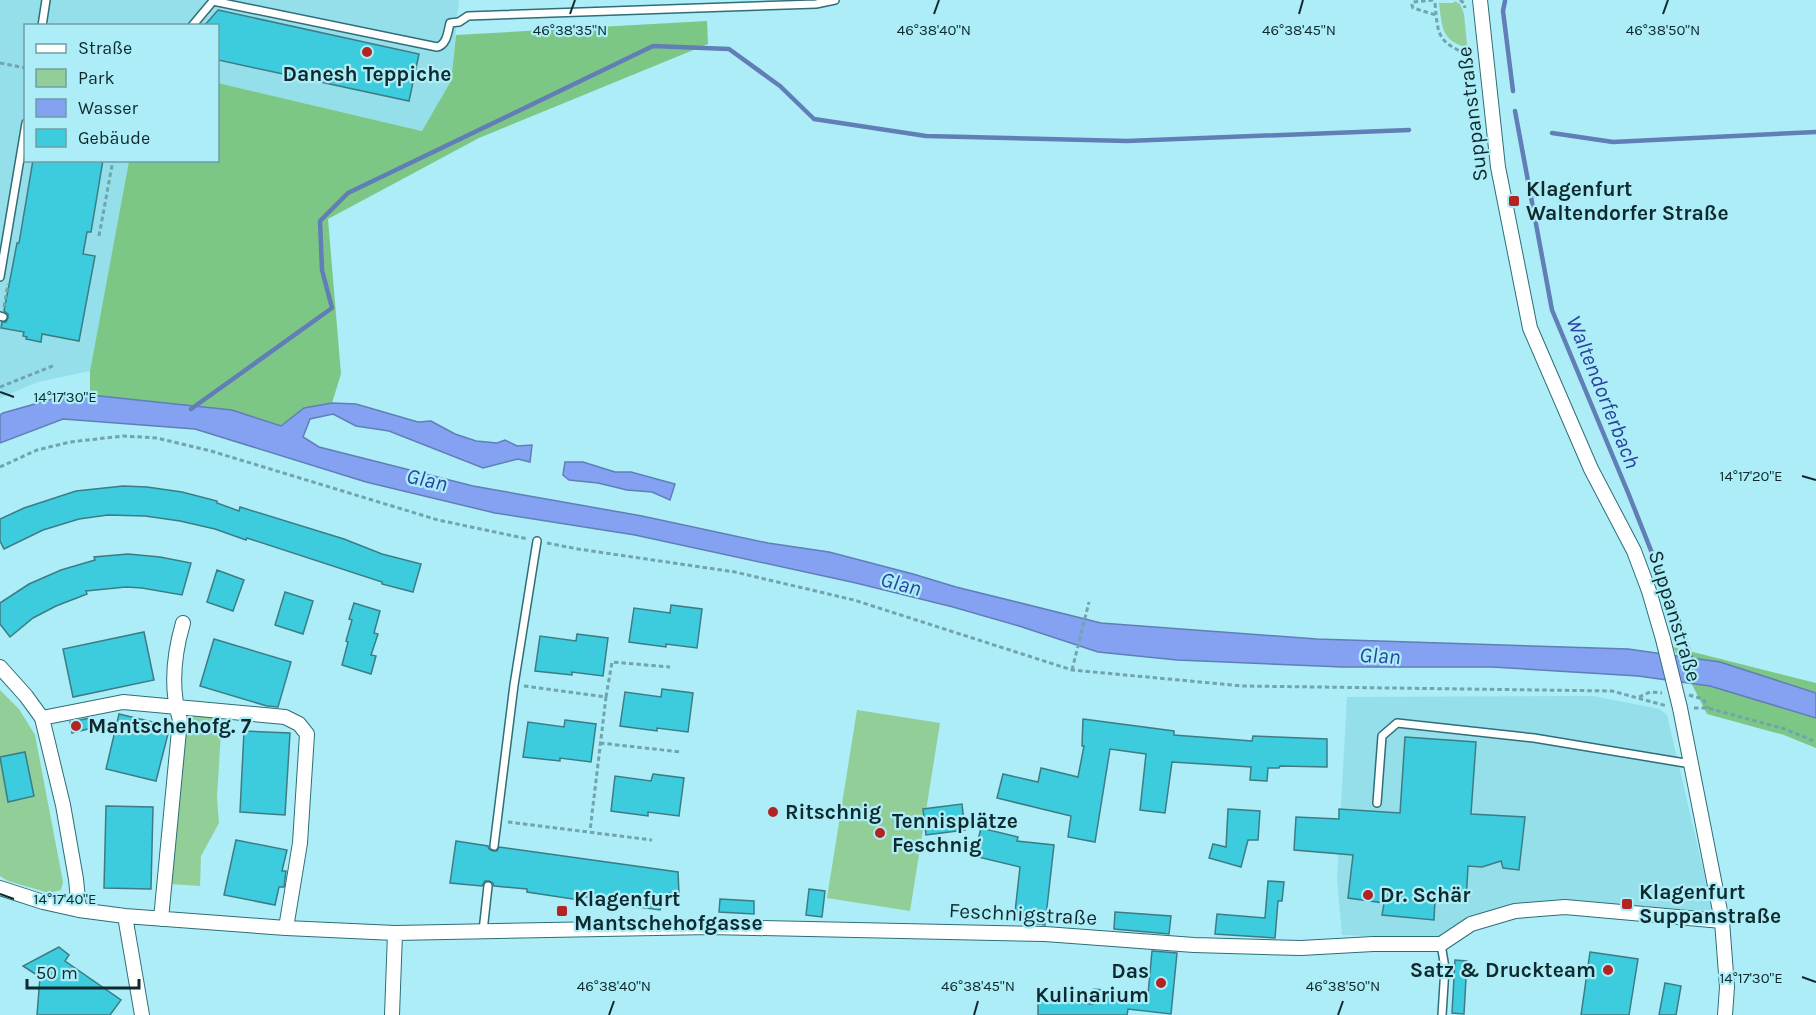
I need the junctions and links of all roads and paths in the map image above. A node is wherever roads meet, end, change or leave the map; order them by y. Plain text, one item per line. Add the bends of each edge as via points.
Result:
1 (46, 0) edge
2 (835, 0) edge
3 (1433, 0) edge
4 (1480, 0) edge
5 (1436, 15) dead end
6 (42, 24) edge
7 (194, 24) edge
8 (0, 63) edge
9 (24, 68) edge
10 (24, 135) edge
11 (113, 162) edge
12 (99, 236) dead end
13 (0, 277) edge
14 (55, 365) dead end
15 (0, 387) edge
16 (0, 467) edge
17 (537, 541) junction
18 (1089, 602) dead end
19 (183, 623) dead end
20 (0, 667) edge
21 (670, 667) dead end
22 (1072, 670) junction
23 (514, 685) junction
24 (1650, 692) dead end
25 (1693, 695) dead end
26 (606, 697) junction
27 (1638, 698) junction
28 (176, 706) junction
29 (1674, 707) junction
30 (42, 718) junction
31 (1816, 742) edge
32 (600, 743) junction
33 (681, 752) dead end
34 (1691, 764) junction
35 (1377, 803) dead end
36 (497, 820) junction
37 (590, 831) junction
38 (652, 840) dead end
39 (494, 846) dead end
40 (488, 886) dead end
41 (0, 888) edge
42 (79, 910) junction
43 (125, 916) junction
44 (161, 919) junction
45 (1722, 921) junction
46 (286, 928) junction
47 (483, 931) junction
48 (395, 933) junction
49 (1441, 944) junction
50 (142, 1015) edge
51 (392, 1015) edge
52 (1442, 1015) edge
53 (1725, 1015) edge

1 - 6 lane
2 - 7 lane via 816,4 468,16 450,23 444,43 437,47 213,1
3 - 5 path via 1412,5
4 - 29 street, Suppanstraße, bridge via 1498,167 1530,328 1591,469 1634,551 1663,639
8 - 9 path
10 - 13 lane
11 - 12 path
14 - 15 path
16 - 17 path via 38,450 70,442 123,436 157,438 438,520
17 - 22 path via 735,572 854,600
17 - 23 lane
18 - 22 path
19 - 28 street via 175,657
20 - 30 street
21 - 26 path via 612,662
22 - 27 path via 1243,686 1612,691
23 - 26 path
23 - 36 lane
24 - 27 path
25 - 31 path via 1703,699 1708,708 1785,729
26 - 32 path
27 - 29 path
28 - 30 street via 123,702
28 - 44 street via 180,720
28 - 46 street via 285,717 300,724 307,734 300,843
29 - 34 street, Suppanstraße
30 - 42 street via 63,806
32 - 33 path
32 - 37 path
34 - 35 lane via 1534,738 1396,723 1382,736
34 - 45 street, Suppanstraße
36 - 37 path
36 - 39 lane
37 - 38 path
40 - 47 lane
41 - 42 street, Feschnigstraße
42 - 43 street, Feschnigstraße
43 - 44 street, Feschnigstraße
43 - 50 street
44 - 46 street, Feschnigstraße
45 - 49 street via 1565,907 1515,911 1471,924
45 - 53 street, Suppanstraße
46 - 48 street, Feschnigstraße
47 - 48 street, Feschnigstraße
47 - 49 street, Feschnigstraße via 722,927 1034,934 1301,948
48 - 51 street
49 - 52 lane via 1445,968

